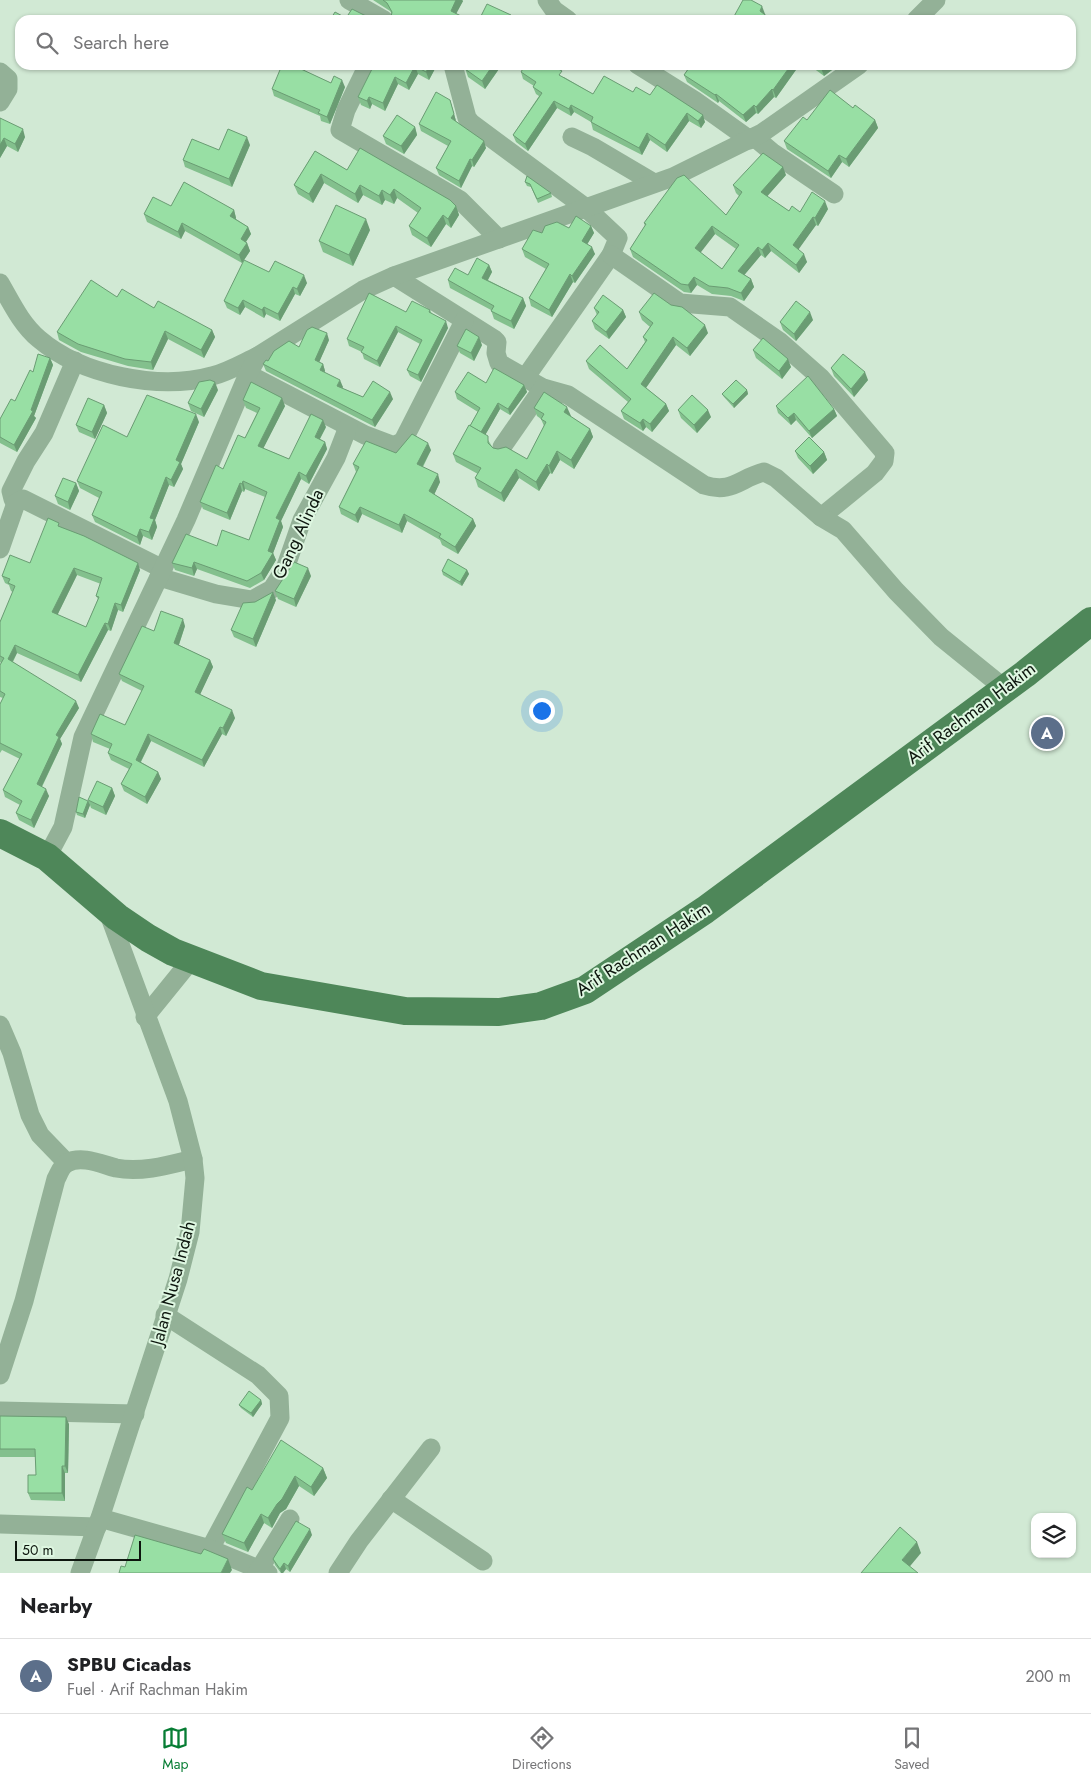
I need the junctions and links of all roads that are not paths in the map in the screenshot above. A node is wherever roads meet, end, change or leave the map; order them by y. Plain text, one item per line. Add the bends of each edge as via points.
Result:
1 (349, 0) edge
2 (547, 0) edge
3 (375, 15) edge
4 (561, 15) edge
5 (366, 70) edge
6 (455, 70) edge
7 (646, 70) edge
8 (852, 70) edge
9 (0, 72) edge
10 (0, 102) edge
11 (572, 137) dead end
12 (752, 138) junction
13 (654, 183) junction
14 (834, 194) dead end
15 (586, 208) junction
16 (499, 239) junction
17 (611, 254) junction
18 (394, 276) junction
19 (0, 283) edge
20 (464, 321) junction
21 (75, 361) junction
22 (249, 365) junction
23 (525, 378) junction
24 (543, 388) junction
25 (348, 426) junction
26 (502, 447) edge
27 (16, 503) junction
28 (821, 517) junction
29 (0, 549) edge
30 (161, 573) junction
31 (1091, 621) edge
32 (1004, 688) junction
33 (0, 833) edge
34 (47, 857) junction
35 (106, 906) junction
36 (192, 959) junction
37 (145, 1017) junction
38 (0, 1025) edge
39 (193, 1159) junction
40 (67, 1163) junction
41 (165, 1315) junction
42 (0, 1375) edge
43 (0, 1411) edge
44 (135, 1414) junction
45 (431, 1448) dead end
46 (391, 1499) junction
47 (290, 1519) dead end
48 (99, 1523) junction
49 (0, 1524) edge
50 (210, 1548) junction
51 (484, 1561) dead end
52 (261, 1571) edge
53 (80, 1573) edge
54 (338, 1573) edge

1 - 3 street
2 - 4 street
5 - 16 street via 340,130 460,200
6 - 15 street via 471,123
7 - 12 street
8 - 12 street
9 - 10 street via 9,83
11 - 13 street
12 - 13 street via 689,170
12 - 14 street
13 - 15 street
15 - 16 street
15 - 17 street via 616,234 618,242
16 - 18 street
17 - 23 street
17 - 28 street via 680,303 730,307 779,341 821,378 885,453 884,461 875,473
18 - 20 street
18 - 22 street via 363,290
19 - 21 street via 22,320 38,339
20 - 23 street via 494,339 499,363
20 - 25 street via 403,441 394,446 388,445
21 - 22 street via 104,373 139,380 185,381
21 - 27 street via 44,433 11,491
22 - 25 street
22 - 30 street
23 - 24 street
24 - 26 street
24 - 28 street via 568,395 704,485 729,488 759,474 768,474
25 - 30 street, Gang Alinda via 336,458 302,520 285,569 272,589 252,600 216,594
27 - 29 street
27 - 30 street, Gang Alinda via 27,499
28 - 32 street via 843,530 941,637
30 - 34 street via 83,738 63,827
31 - 32 main road, Arif Rachman Hakim
32 - 36 main road, Arif Rachman Hakim via 704,910 585,990 541,1006 500,1012 405,1012 261,986
33 - 34 main road, Arif Rachman Hakim
34 - 35 main road, Arif Rachman Hakim
35 - 36 main road, Arif Rachman Hakim via 148,938
35 - 37 street, Jalan Nusa Indah
36 - 37 street
37 - 39 street, Jalan Nusa Indah via 178,1101
38 - 40 street via 30,1115 40,1135
39 - 40 street via 142,1169 80,1160
39 - 41 street, Jalan Nusa Indah via 196,1178 190,1232
40 - 42 street via 56,1179 24,1301
41 - 44 street, Jalan Nusa Indah
41 - 50 street via 258,1374 279,1396 280,1418
43 - 44 street
44 - 48 street, Jalan Nusa Indah
45 - 46 street
46 - 51 street
46 - 54 street
47 - 52 street
48 - 49 street
48 - 50 street
48 - 53 street, Jalan Nusa Indah
50 - 52 street

